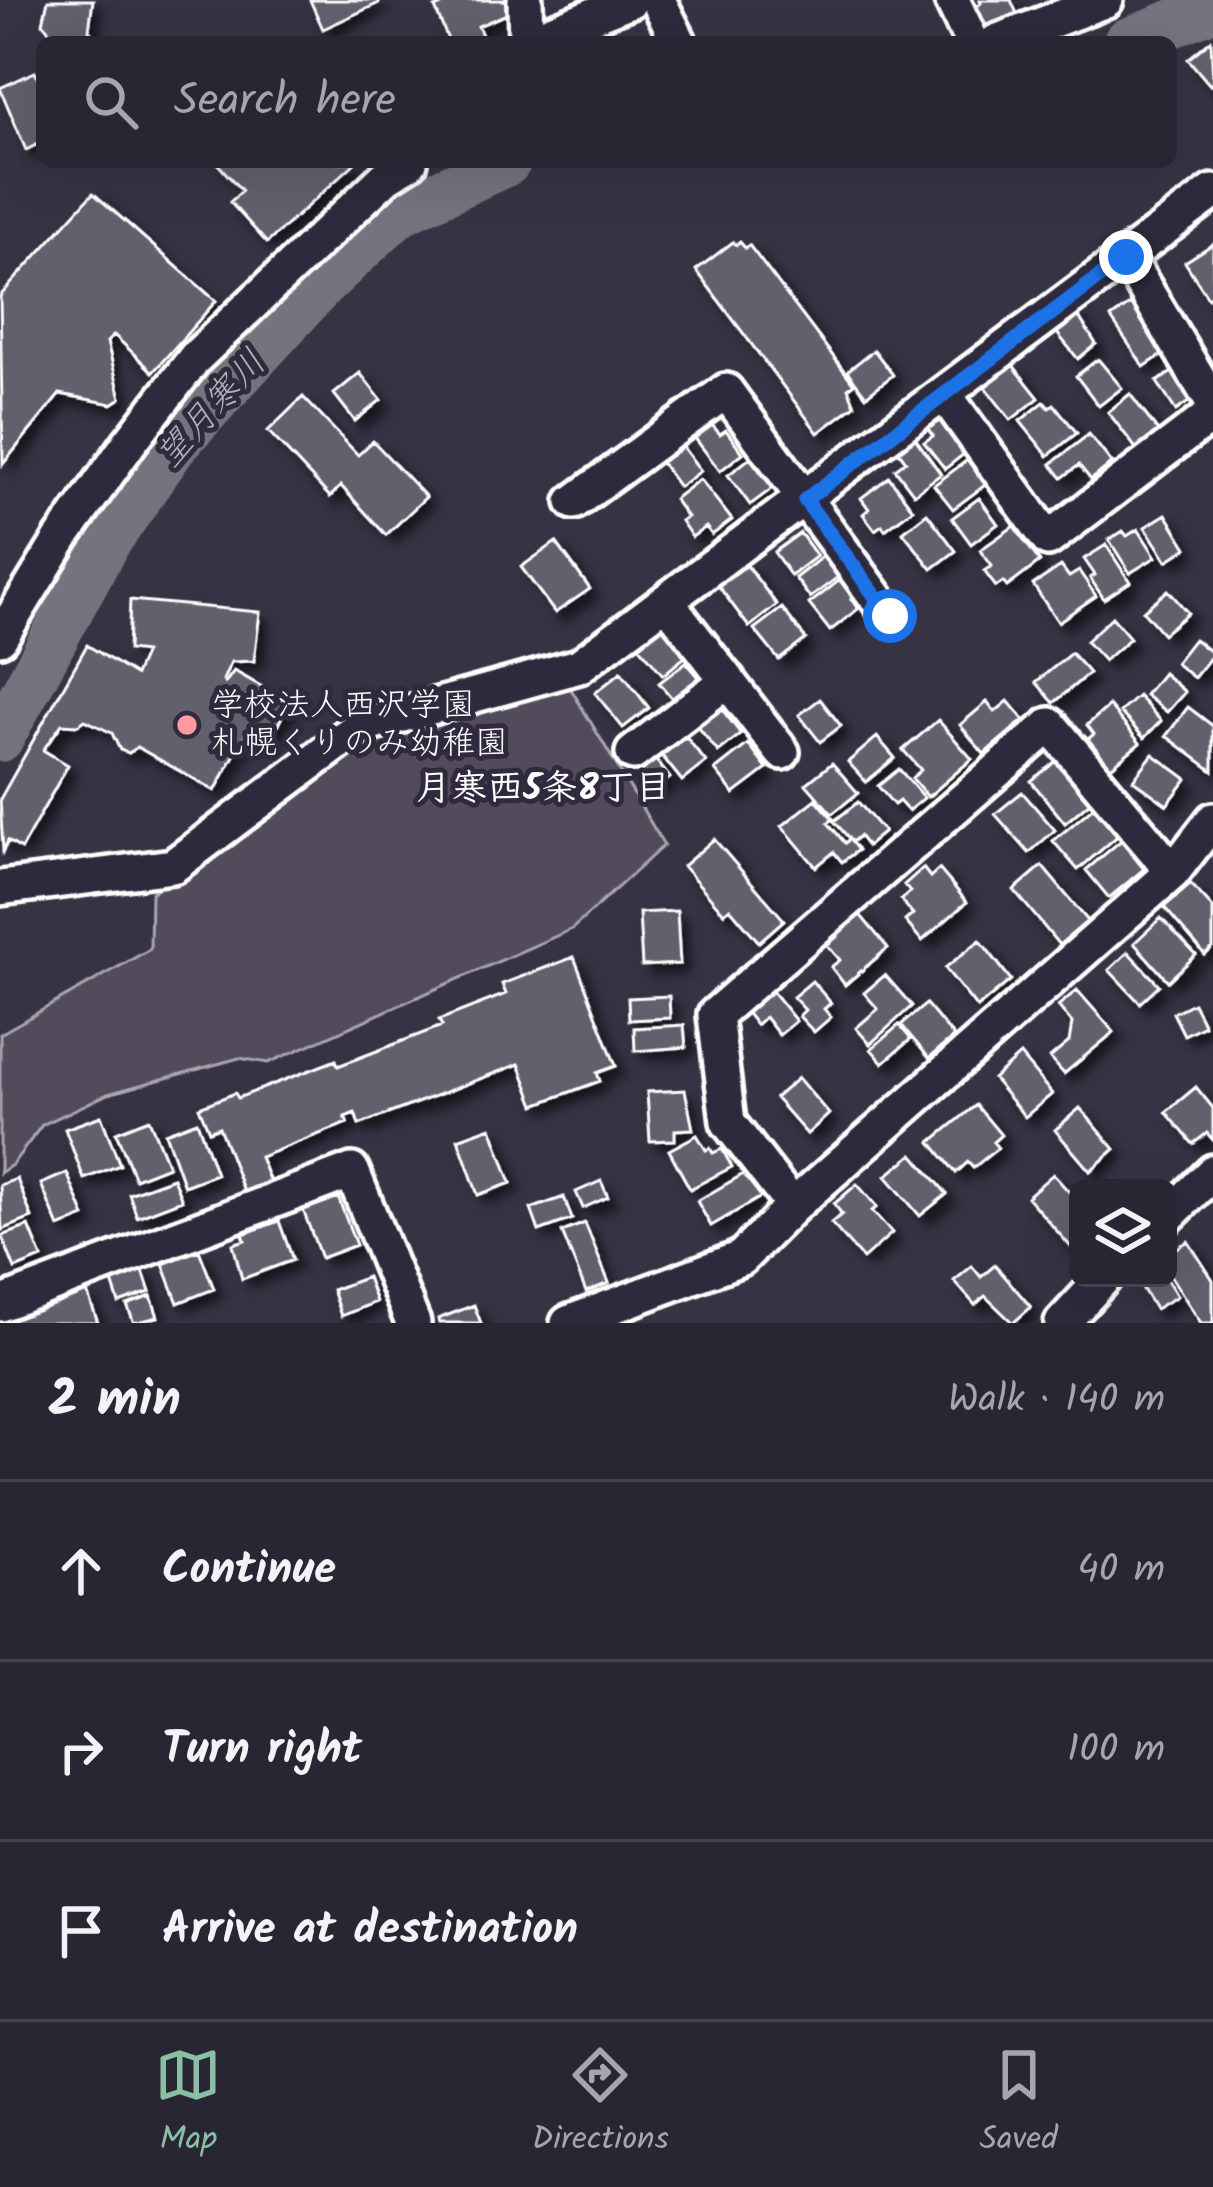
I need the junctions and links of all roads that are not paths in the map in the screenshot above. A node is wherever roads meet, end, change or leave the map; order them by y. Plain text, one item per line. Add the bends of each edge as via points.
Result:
1 (525, 0) edge
2 (631, 0) edge
3 (658, 0) edge
4 (952, 0) edge
5 (1106, 0) edge
6 (526, 36) edge
7 (541, 36) edge
8 (676, 36) edge
9 (969, 36) edge
10 (1012, 36) edge
11 (401, 168) edge
12 (1213, 192) edge
13 (1126, 257) junction
14 (945, 395) junction
15 (1213, 403) edge
16 (1213, 414) edge
17 (805, 500) junction
18 (574, 502) dead end
19 (668, 603) junction
20 (890, 616) dead end
21 (0, 638) edge
22 (728, 680) junction
23 (782, 752) dead end
24 (633, 753) dead end
25 (1213, 820) edge
26 (1173, 872) junction
27 (0, 888) edge
28 (1213, 1172) edge
29 (793, 1206) junction
30 (1177, 1207) edge
31 (1096, 1287) edge
32 (0, 1304) edge
33 (412, 1323) edge
34 (568, 1323) edge
35 (1062, 1323) edge

1 - 6 street
2 - 7 street
3 - 8 street
4 - 9 street
5 - 10 street
11 - 21 street via 195,358 61,539
12 - 13 street
13 - 14 street
13 - 15 street
14 - 16 street via 1048,539
14 - 17 street
17 - 18 street via 726,391
17 - 19 street
17 - 20 street
19 - 22 street
19 - 27 street via 579,666 359,727 172,866
22 - 23 street
22 - 24 street
25 - 26 street
26 - 29 street
26 - 29 street via 1050,724 715,1016 728,1122
28 - 30 street
29 - 34 street via 741,1258
31 - 35 street
32 - 33 street via 352,1171

